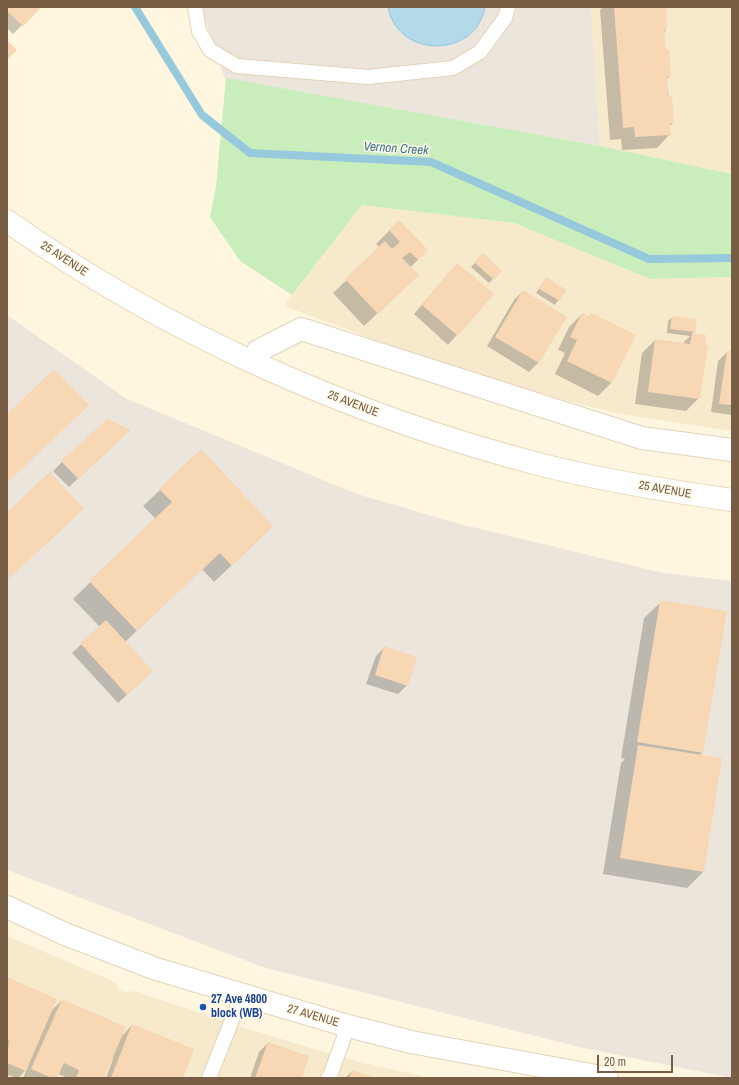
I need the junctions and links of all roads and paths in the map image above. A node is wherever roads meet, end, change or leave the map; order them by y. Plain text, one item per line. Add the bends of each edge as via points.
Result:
1 (195, 7) edge
2 (508, 7) edge
3 (7, 221) edge
4 (258, 351) dead end
5 (732, 450) edge
6 (732, 500) edge
7 (7, 907) edge
8 (242, 995) junction
9 (348, 1026) junction
10 (208, 1078) edge
11 (328, 1078) edge
12 (607, 1078) edge

1 - 2 lane via 199,31 210,50 237,66 368,77 453,68 480,52 505,18
3 - 6 street, 25 AVENUE via 66,261 173,323 252,362 331,396 465,444 543,465 619,482
4 - 5 street via 301,328 642,438
7 - 8 street, 27 AVENUE via 65,934 156,969
8 - 9 street, 27 AVENUE
8 - 10 lane
9 - 11 lane
9 - 12 street, 27 AVENUE via 411,1042

